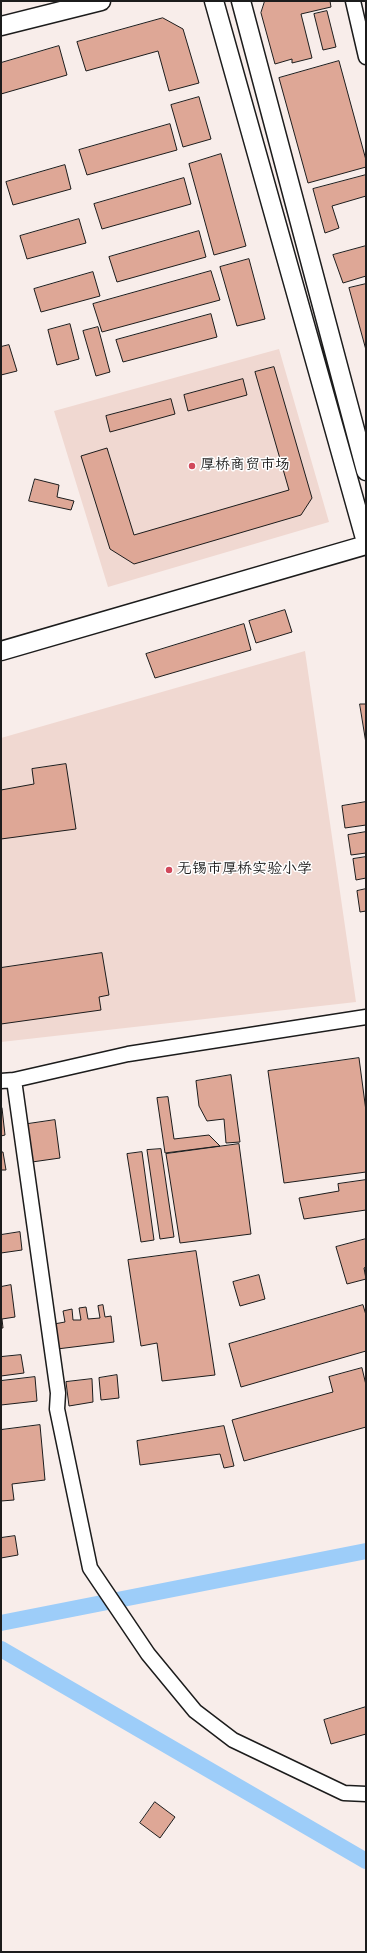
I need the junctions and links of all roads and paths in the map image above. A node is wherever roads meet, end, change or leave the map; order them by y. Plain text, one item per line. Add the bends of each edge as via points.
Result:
1 (101, 1) edge
2 (214, 1) edge
3 (241, 1) edge
4 (353, 1) edge
5 (1, 26) edge
6 (366, 57) edge
7 (366, 471) edge
8 (366, 544) edge
9 (1, 651) edge
10 (366, 1017) edge
11 (8, 1081) edge
12 (366, 1794) edge

1 - 5 street
2 - 8 street
3 - 7 street
4 - 6 street
8 - 9 street
10 - 11 street via 128,1054
11 - 12 street via 58,1393 57,1409 90,1568 148,1654 195,1711 233,1740 344,1793

